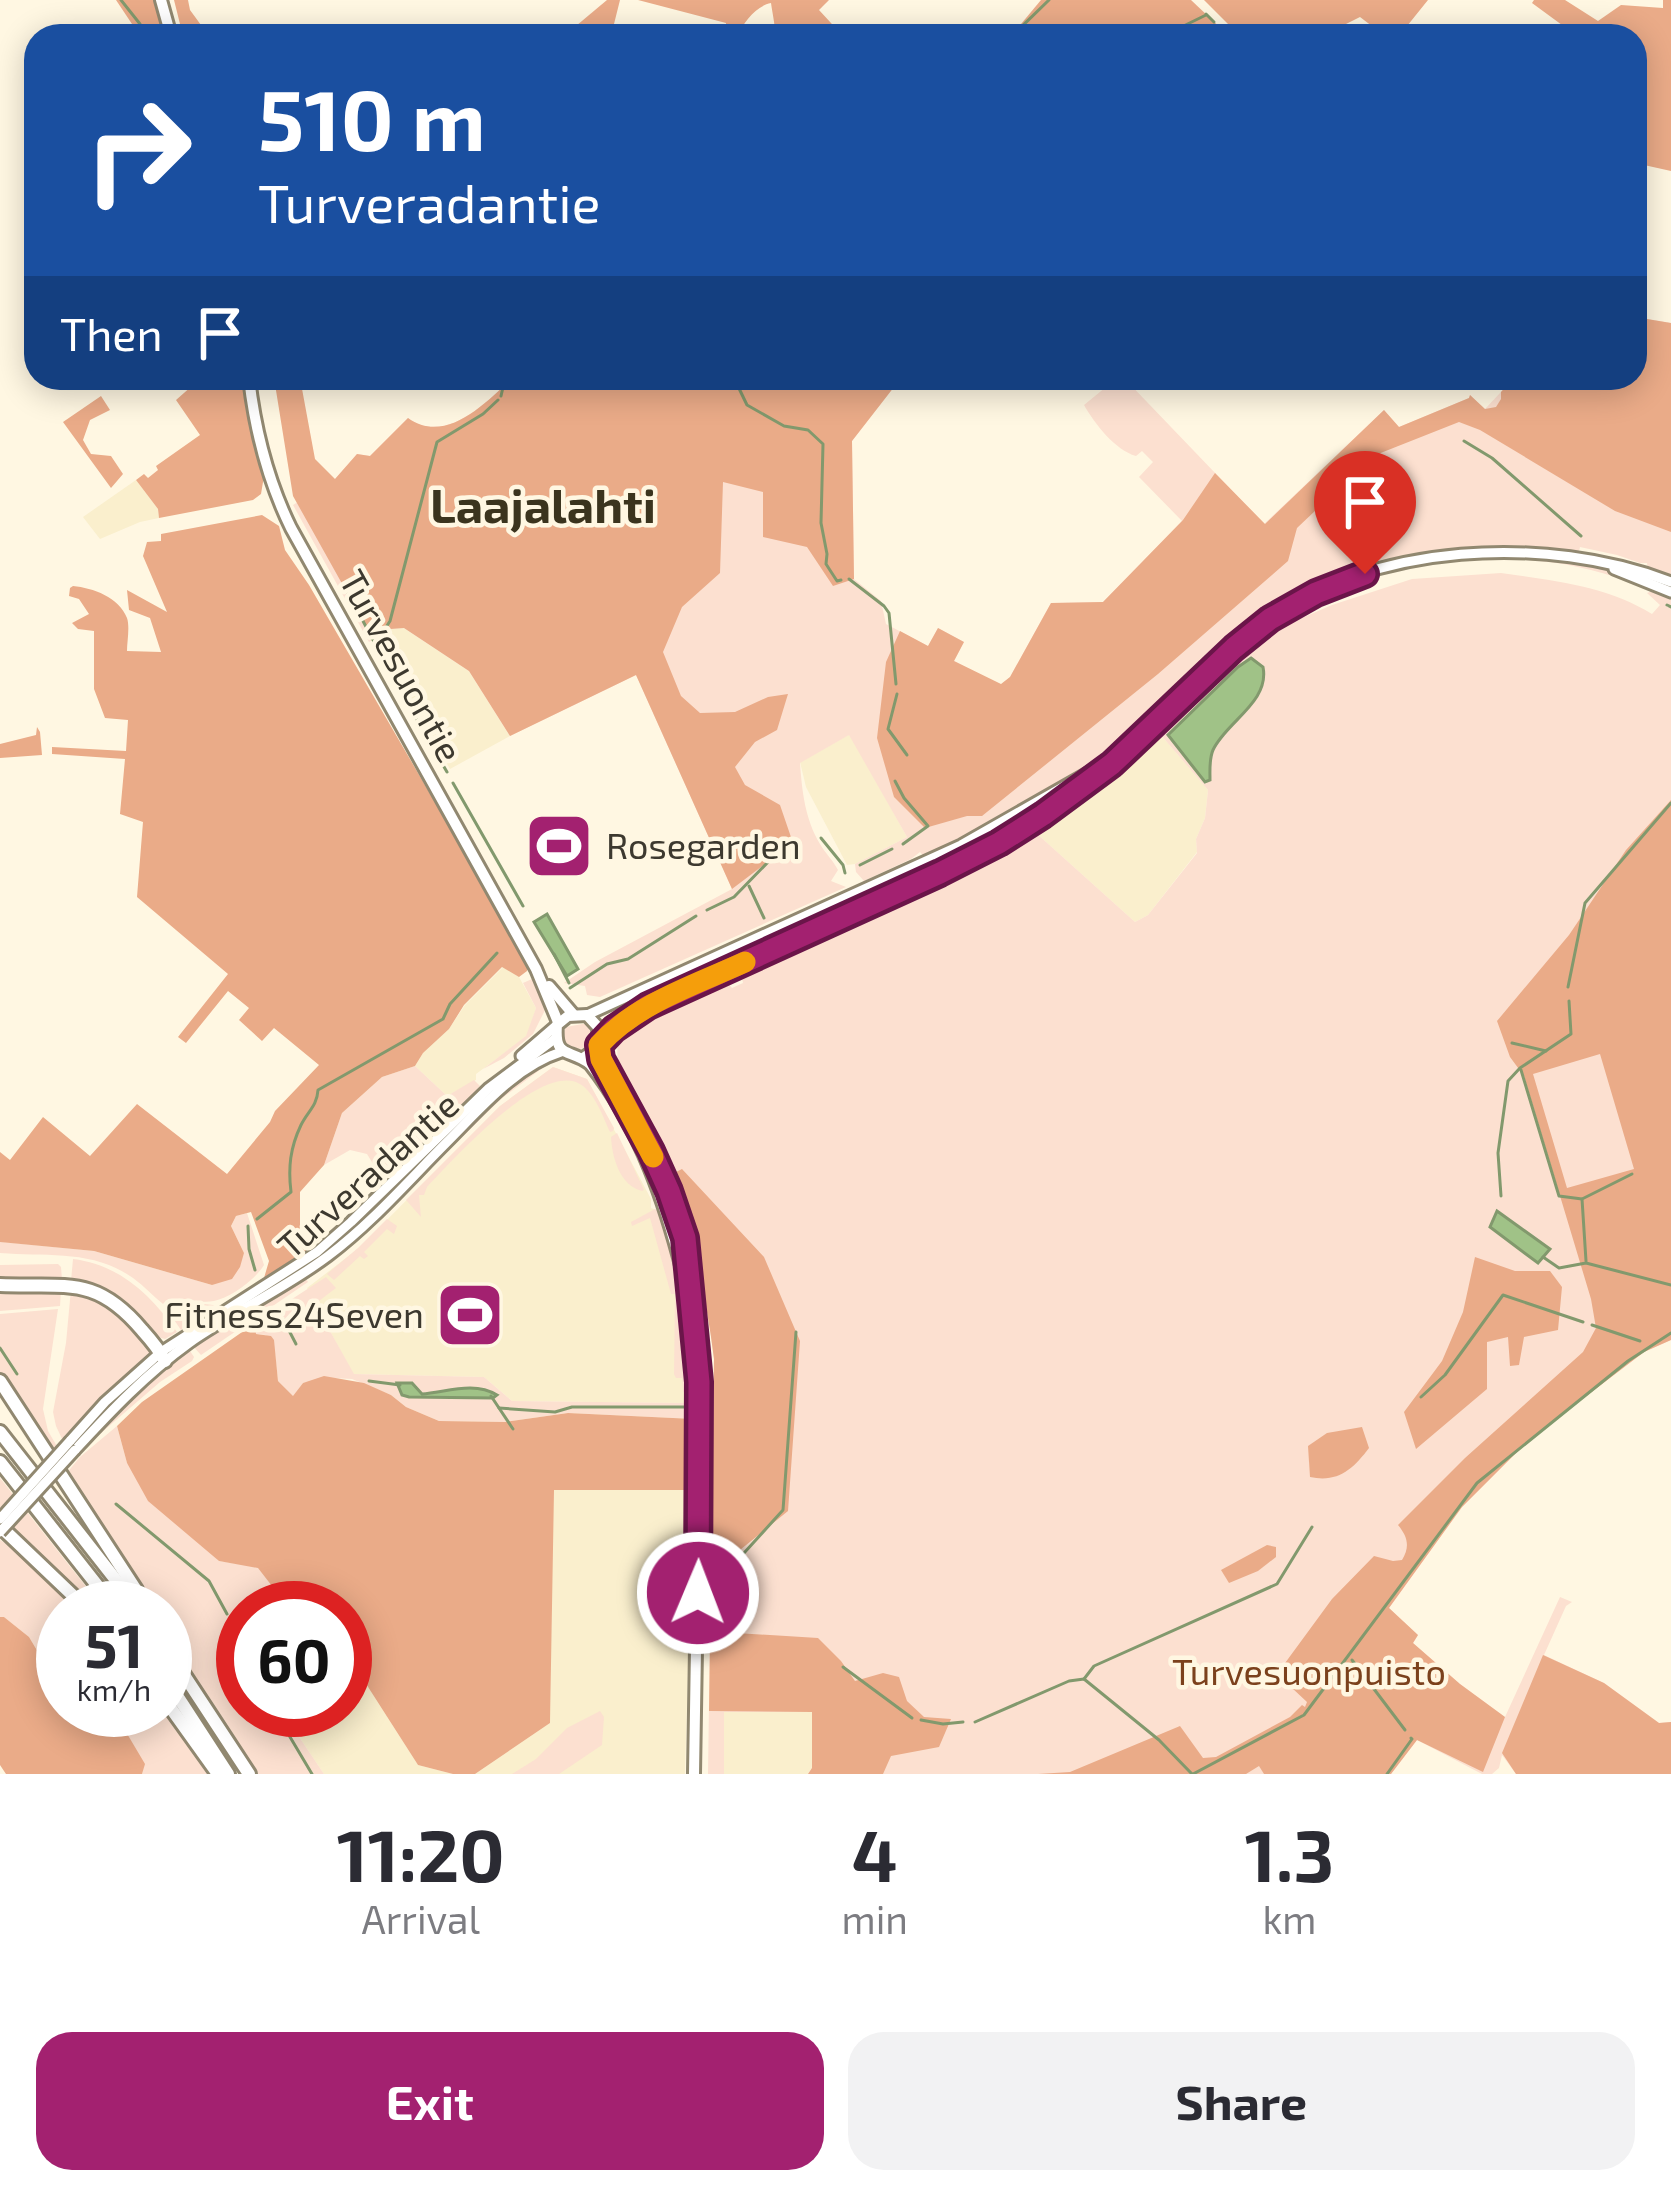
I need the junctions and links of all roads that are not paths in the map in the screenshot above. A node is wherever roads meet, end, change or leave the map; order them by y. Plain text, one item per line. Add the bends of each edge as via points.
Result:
1 (251, 390) edge
2 (1563, 555) junction
3 (1671, 582) edge
4 (1671, 592) edge
5 (1125, 751) junction
6 (536, 969) junction
7 (573, 1014) junction
8 (587, 1016) junction
9 (557, 1028) junction
10 (599, 1041) junction
11 (562, 1052) junction
12 (583, 1058) junction
13 (0, 1285) edge
14 (693, 1313) junction
15 (163, 1356) junction
16 (0, 1381) edge
17 (0, 1432) edge
18 (0, 1462) edge
19 (0, 1526) edge
20 (58, 1581) edge
21 (94, 1581) edge
22 (119, 1581) edge
23 (130, 1581) edge
24 (192, 1687) edge
25 (192, 1719) edge
26 (192, 1737) edge
27 (218, 1774) edge
28 (228, 1774) edge
29 (249, 1774) edge
30 (694, 1774) edge

1 - 6 main road, Turvesuontie via 291,528
2 - 3 main road
2 - 4 main road
2 - 5 main road via 1423,559 1316,593 1258,628
5 - 8 main road via 961,845
5 - 10 main road via 1043,815 963,862 648,1006
6 - 7 main road, Turvesuontie
6 - 9 main road, Turvesuontie
7 - 8 main road
7 - 9 main road
8 - 10 main road
9 - 11 main road
9 - 15 main road, Turveradantie via 317,1252
10 - 12 main road
10 - 14 main road via 676,1209
11 - 12 main road
11 - 15 main road, Turveradantie via 503,1087 328,1256
12 - 14 main road via 658,1188
13 - 15 highway via 106,1295
14 - 30 main road via 700,1422
15 - 19 main road, Turveradantie, bridge via 105,1402
16 - 23 highway
17 - 22 highway
18 - 21 highway
19 - 20 highway
24 - 29 highway
25 - 28 highway
26 - 27 highway

